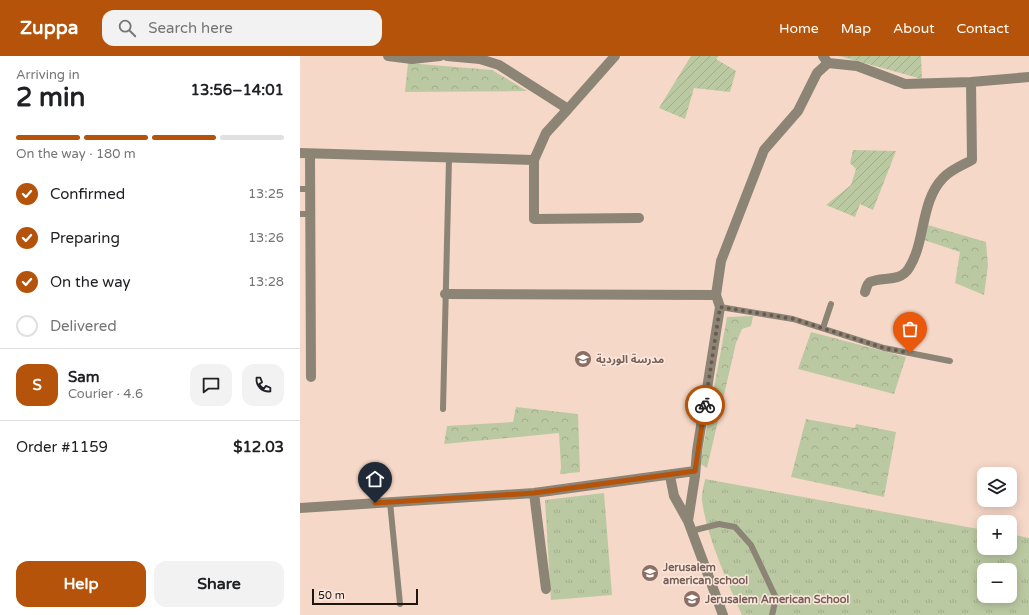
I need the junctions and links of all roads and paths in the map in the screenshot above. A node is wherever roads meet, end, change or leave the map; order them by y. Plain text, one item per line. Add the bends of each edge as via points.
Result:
1 (388, 56) edge
2 (440, 56) edge
3 (447, 56) edge
4 (615, 56) edge
5 (826, 60) edge
6 (1029, 77) edge
7 (971, 82) junction
8 (568, 109) junction
9 (305, 154) edge
10 (449, 159) junction
11 (534, 160) junction
12 (305, 189) edge
13 (305, 214) edge
14 (639, 218) dead end
15 (865, 292) dead end
16 (445, 294) junction
17 (716, 295) junction
18 (831, 304) dead end
19 (720, 307) junction
20 (823, 328) junction
21 (950, 361) dead end
22 (311, 377) dead end
23 (442, 409) dead end
24 (695, 471) junction
25 (670, 476) junction
26 (534, 493) junction
27 (390, 502) junction
28 (300, 508) edge
29 (688, 521) junction
30 (691, 531) junction
31 (546, 589) dead end
32 (400, 604) dead end
33 (723, 615) edge
34 (772, 615) edge

1 - 2 street via 412,59
3 - 8 street via 480,59 499,65
4 - 8 street
5 - 7 street via 857,66 905,84
5 - 17 street via 798,111 764,150 721,262
6 - 7 street
7 - 15 street via 972,160 944,177 933,190 915,260 907,273 893,279 871,282
8 - 11 street via 546,132
9 - 10 street
9 - 12 street
10 - 11 street
10 - 16 lane
11 - 14 street via 534,219
12 - 13 street
13 - 22 street
16 - 17 street
16 - 23 lane
17 - 19 street
18 - 20 lane
19 - 20 lane via 794,319
19 - 24 street
20 - 21 lane via 884,348
24 - 25 street
24 - 29 street
25 - 26 street
25 - 29 street via 674,496
26 - 27 street
26 - 31 street
27 - 28 street
27 - 32 lane
29 - 30 street
30 - 33 street
30 - 34 lane via 719,524 735,527 752,545 776,598

